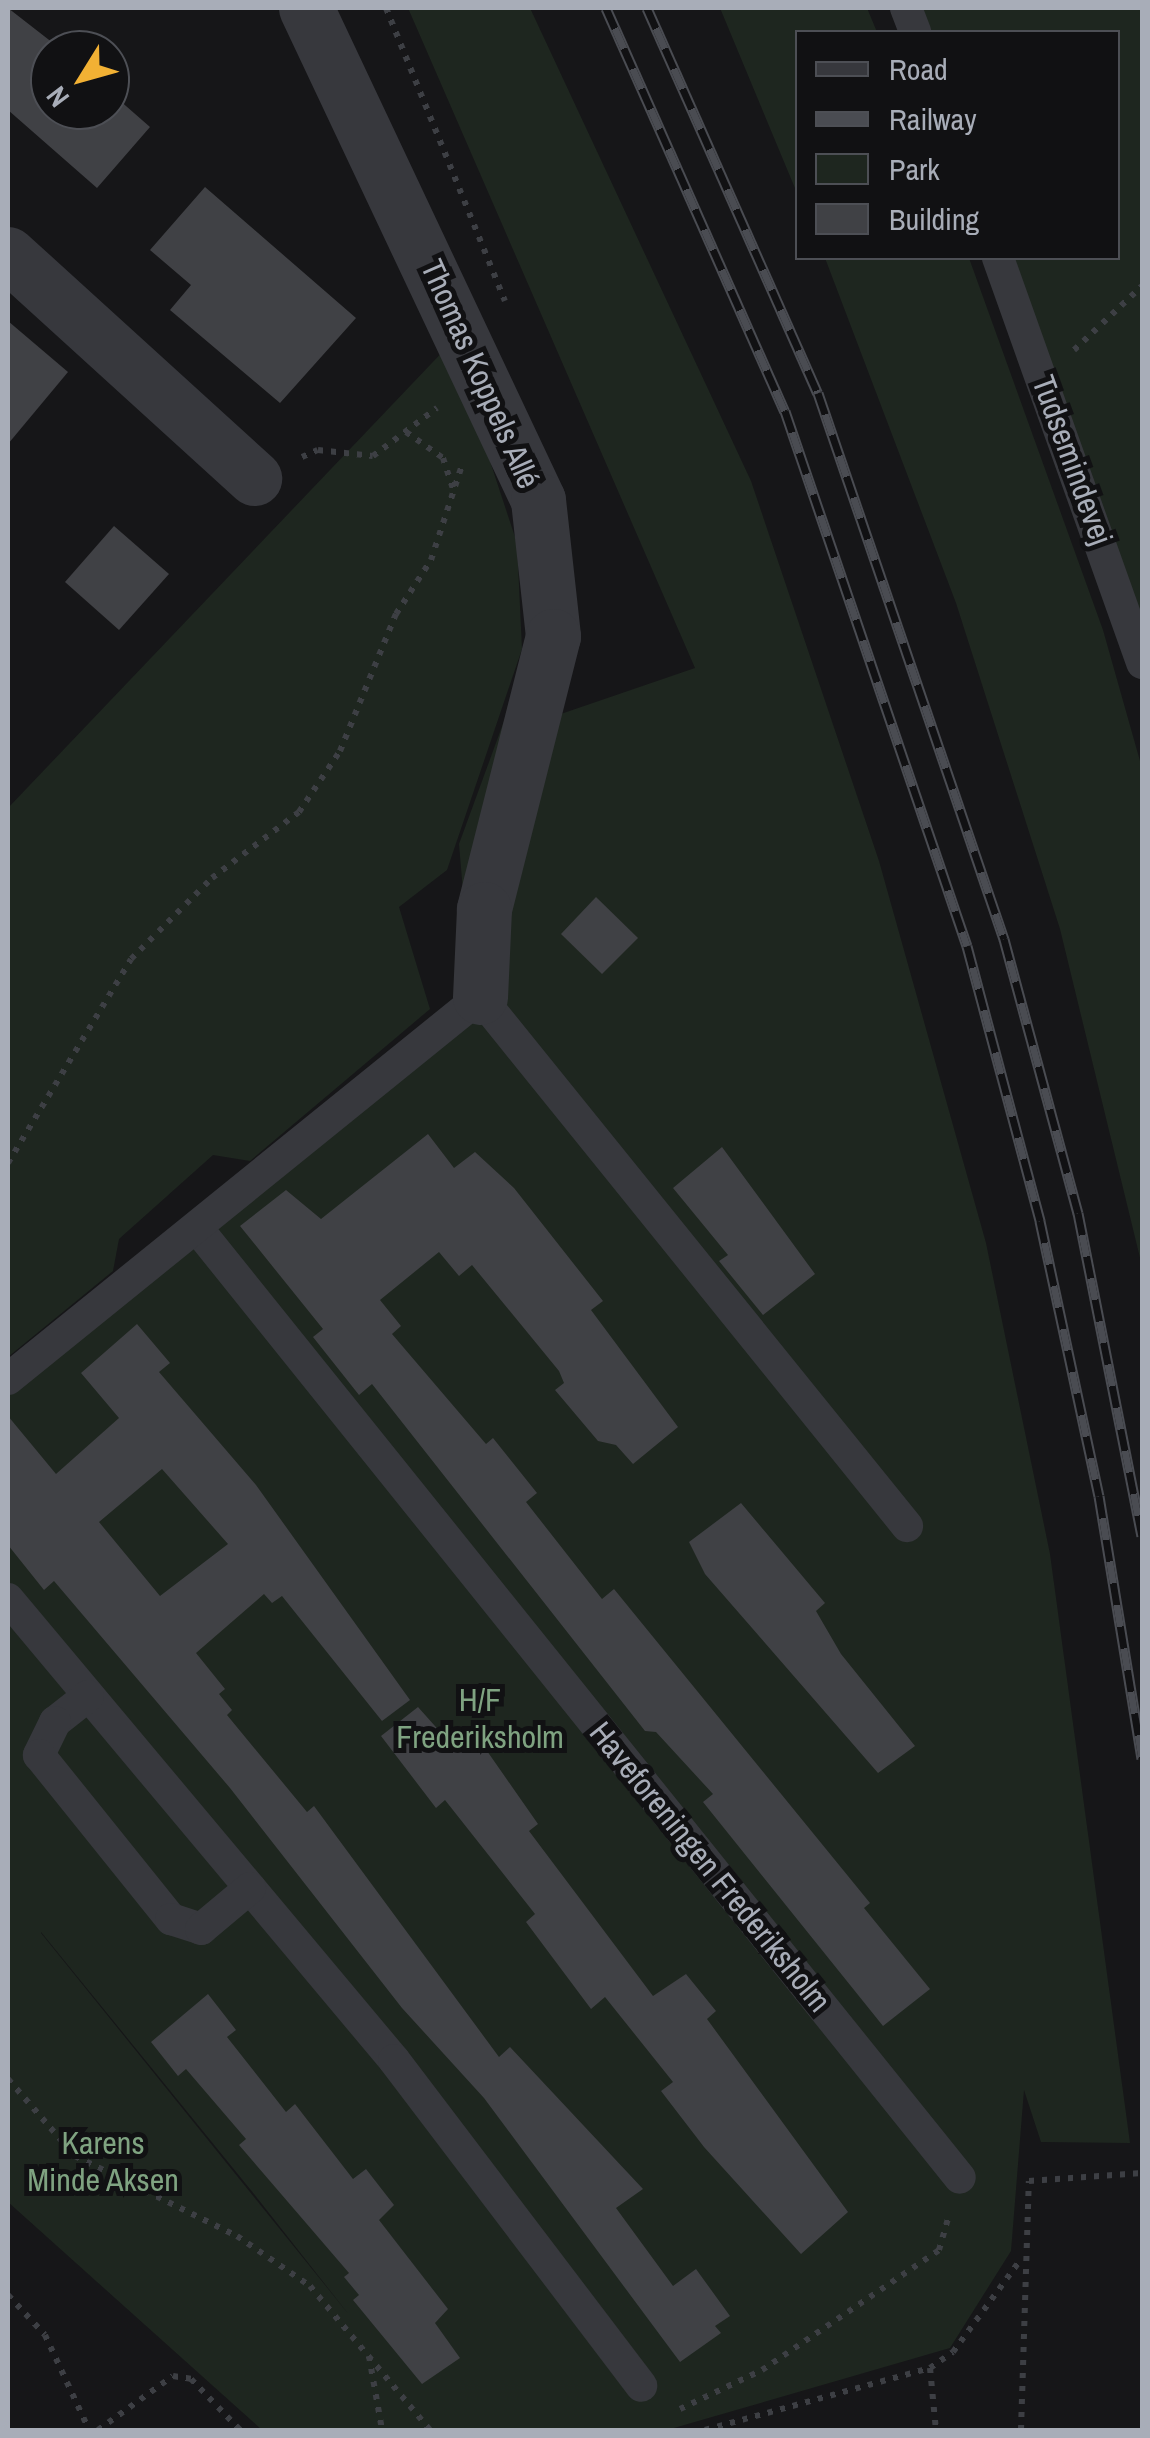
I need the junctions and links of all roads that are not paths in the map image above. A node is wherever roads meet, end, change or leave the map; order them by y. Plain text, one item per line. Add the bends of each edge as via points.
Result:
1 (306, 8) edge
2 (8, 254) edge
3 (999, 260) edge
4 (254, 478) road end
5 (1142, 664) edge
6 (480, 997) junction
7 (196, 1228) junction
8 (8, 1378) edge
9 (908, 1526) dead end
10 (8, 1599) edge
11 (88, 1696) junction
12 (250, 1888) junction
13 (960, 2178) road end
14 (641, 2386) dead end

1 - 6 street, Thomas Koppels Allé via 538,500 552,636 487,892
2 - 4 street
3 - 5 lane, Tudsemindevej
6 - 7 lane
6 - 9 lane
7 - 8 lane
7 - 13 lane, Haveforeningen Frederiksholm
10 - 11 lane
11 - 12 lane
11 - 12 lane via 56,1722 39,1756 171,1919 201,1929
12 - 14 lane via 394,2060

